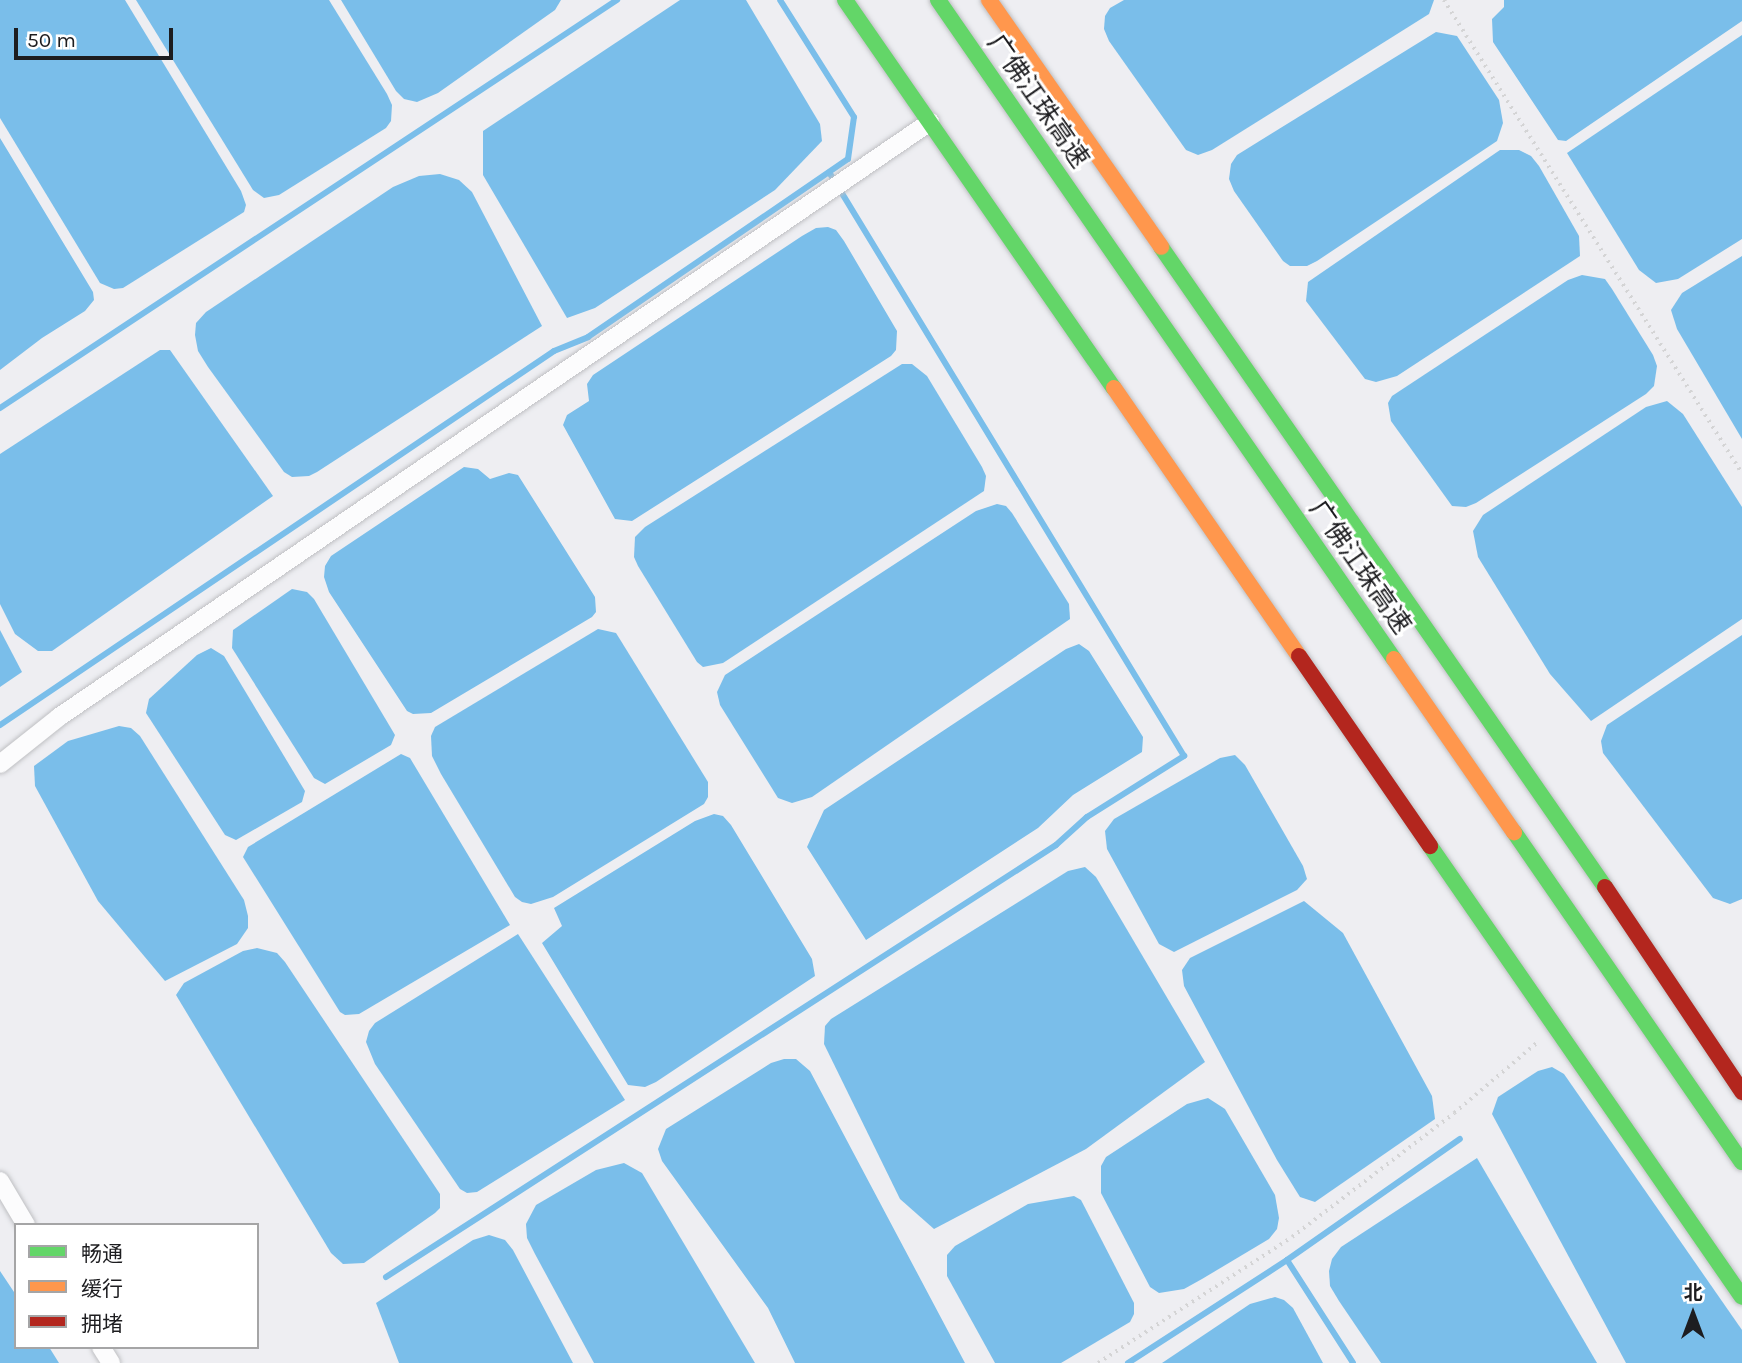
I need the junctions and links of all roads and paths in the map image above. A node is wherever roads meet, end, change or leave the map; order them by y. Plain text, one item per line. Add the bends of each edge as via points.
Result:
1 (845, 0) edge
2 (938, 0) edge
3 (989, 0) edge
4 (1444, 0) edge
5 (930, 122) junction
6 (1742, 473) edge
7 (0, 764) edge
8 (1555, 1028) junction
9 (1742, 1091) edge
10 (1742, 1162) edge
11 (0, 1181) edge
12 (25, 1223) edge
13 (1742, 1297) edge
14 (1098, 1363) edge

1 - 5 main road
2 - 10 main road, 广佛江珠高速
3 - 9 main road, 广佛江珠高速
4 - 6 path
5 - 7 street via 60,717
5 - 8 main road
8 - 13 main road
8 - 14 path via 1454,1113 1292,1237
11 - 12 street

